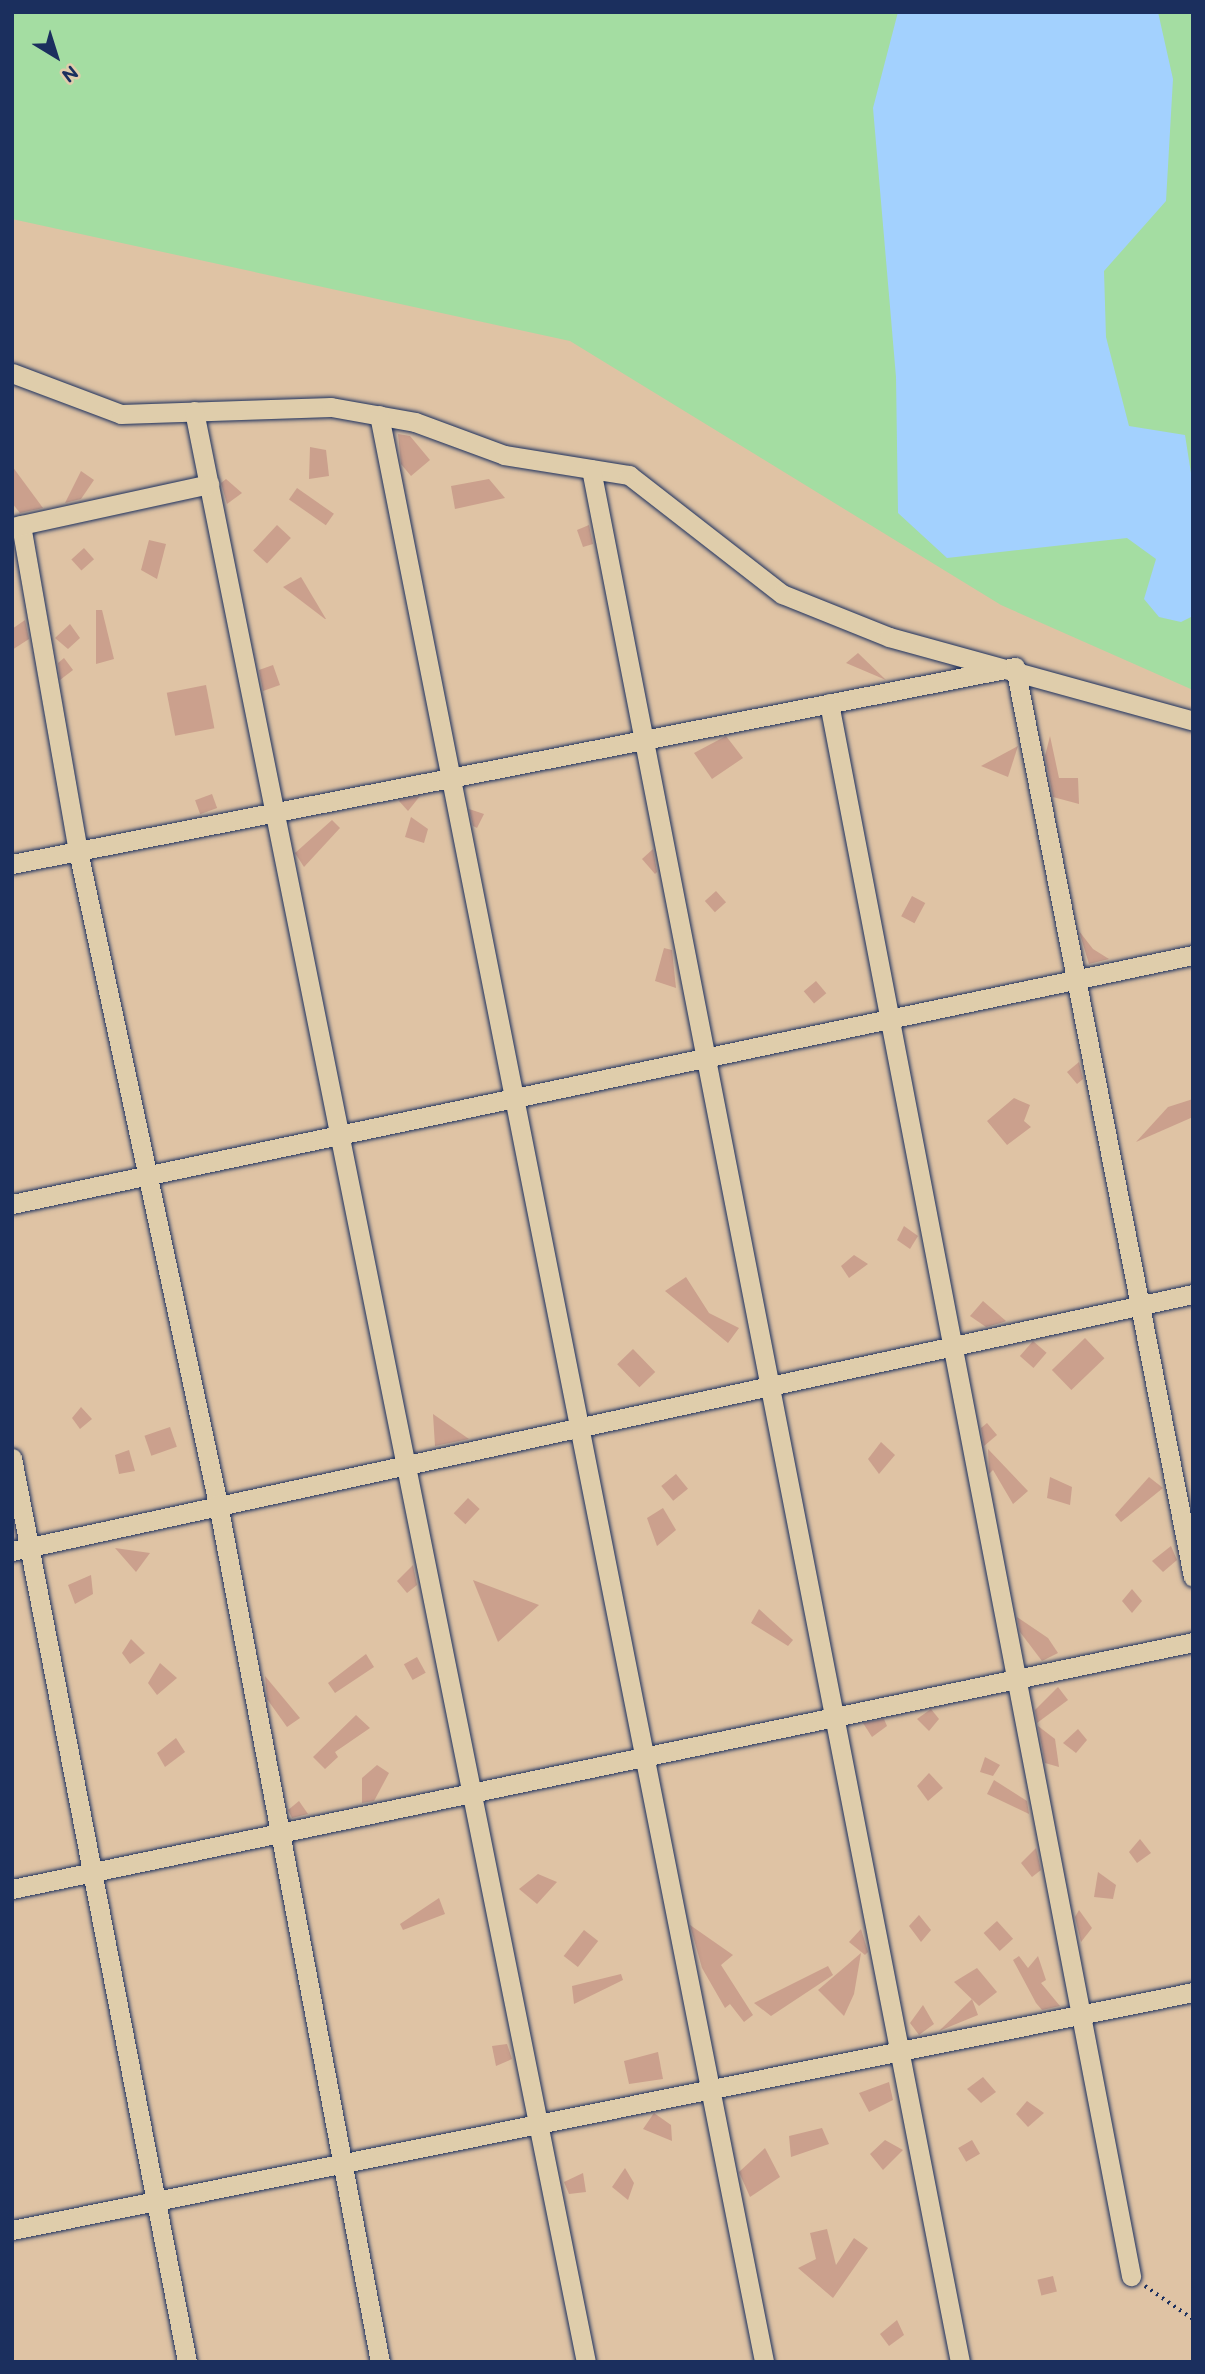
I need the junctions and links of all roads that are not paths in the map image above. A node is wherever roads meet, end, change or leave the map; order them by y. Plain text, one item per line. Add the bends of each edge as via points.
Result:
1 (12, 373) edge
2 (194, 411) junction
3 (379, 415) junction
4 (591, 469) junction
5 (209, 484) junction
6 (17, 526) edge
7 (1015, 667) junction
8 (829, 703) junction
9 (1193, 721) edge
10 (644, 740) junction
11 (451, 778) junction
12 (275, 813) junction
13 (78, 851) junction
14 (12, 864) edge
15 (1193, 956) edge
16 (1075, 979) junction
17 (890, 1018) junction
18 (706, 1057) junction
19 (514, 1098) junction
20 (340, 1135) junction
21 (143, 1177) junction
22 (12, 1204) edge
23 (1193, 1294) edge
24 (1139, 1305) junction
25 (953, 1345) junction
26 (770, 1384) junction
27 (579, 1426) junction
28 (12, 1458) edge
29 (405, 1463) junction
30 (218, 1504) junction
31 (21, 1550) edge
32 (1193, 1577) edge
33 (1193, 1642) edge
34 (1017, 1679) junction
35 (834, 1717) junction
36 (645, 1755) junction
37 (471, 1791) junction
38 (280, 1830) junction
39 (93, 1871) junction
40 (12, 1889) edge
41 (1193, 1992) edge
42 (1081, 2015) junction
43 (899, 2051) junction
44 (710, 2089) junction
45 (538, 2124) junction
46 (340, 2164) junction
47 (154, 2202) junction
48 (12, 2230) edge
49 (1131, 2276) road end
50 (187, 2362) edge
51 (380, 2362) edge
52 (586, 2362) edge
53 (764, 2362) edge
54 (960, 2362) edge

1 - 2 street via 121,414
2 - 3 street via 331,407
2 - 5 street
3 - 4 street via 504,455
3 - 11 street
4 - 7 street via 629,475 782,594 889,637
4 - 10 street
5 - 6 street
5 - 12 street
6 - 13 street
7 - 8 street
7 - 9 street
7 - 16 street
8 - 10 street
8 - 17 street
10 - 11 street
10 - 18 street
11 - 12 street
11 - 19 street
12 - 13 street
12 - 20 street
13 - 14 street
13 - 21 street
15 - 16 street
16 - 17 street
16 - 24 street
17 - 18 street
17 - 25 street
18 - 19 street
18 - 26 street
19 - 20 street
19 - 27 street
20 - 21 street
20 - 29 street
21 - 22 street
21 - 30 street
23 - 24 street
24 - 25 street
24 - 32 street
25 - 26 street
25 - 34 street
26 - 27 street
26 - 35 street
27 - 29 street
27 - 36 street
28 - 31 street
29 - 30 street
29 - 37 street
30 - 31 street
30 - 38 street
31 - 39 street
33 - 34 street
34 - 35 street
34 - 42 street
35 - 36 street
35 - 43 street
36 - 37 street
36 - 44 street
37 - 38 street
37 - 45 street
38 - 39 street
38 - 46 street
39 - 40 street
39 - 47 street
41 - 42 street
42 - 43 street
42 - 49 street
43 - 44 street
43 - 54 street
44 - 45 street
44 - 53 street
45 - 46 street
45 - 52 street
46 - 47 street
46 - 51 street
47 - 48 street
47 - 50 street

